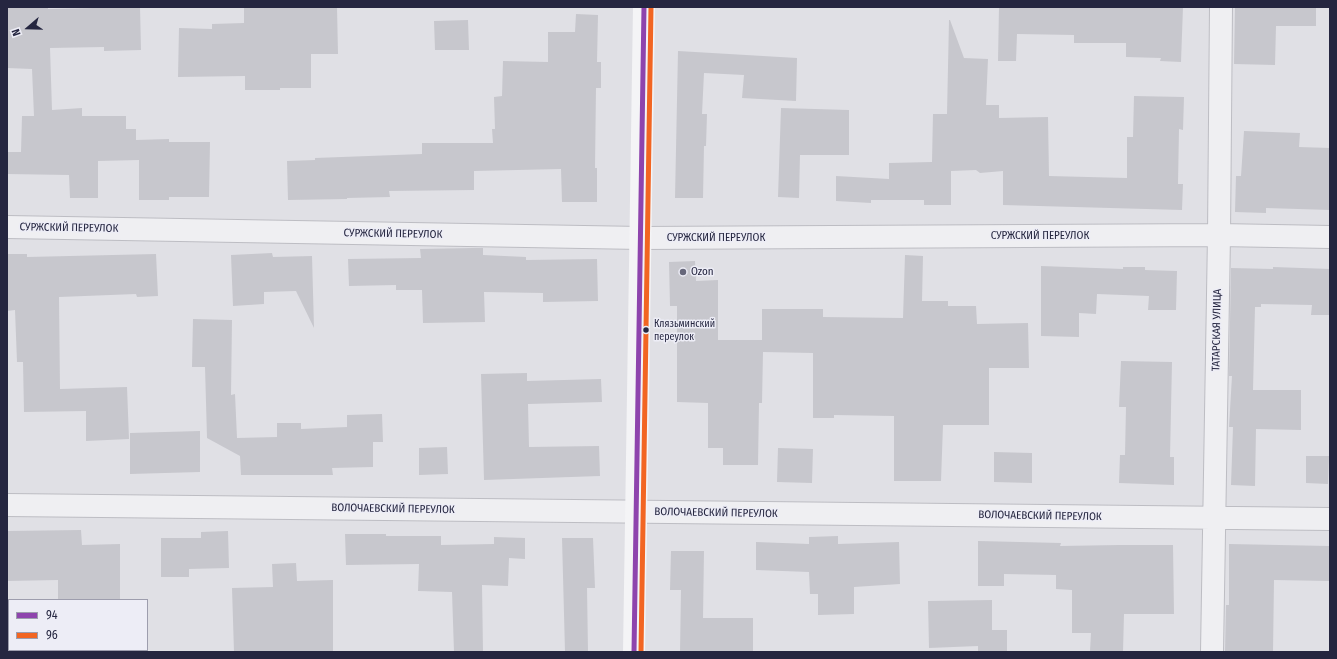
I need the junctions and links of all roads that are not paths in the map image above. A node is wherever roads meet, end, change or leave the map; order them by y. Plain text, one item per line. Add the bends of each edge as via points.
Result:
1 (644, 7) edge
2 (1221, 7) edge
3 (7, 227) edge
4 (1219, 235) junction
5 (1330, 237) edge
6 (640, 238) junction
7 (7, 505) edge
8 (636, 512) junction
9 (1214, 518) junction
10 (1330, 519) edge
11 (634, 652) edge
12 (1212, 652) edge

1 - 6 main road
2 - 4 street, ТАТАРСКАЯ УЛИЦА
3 - 6 street, СУРЖСКИЙ ПЕРЕУЛОК
4 - 5 street, СУРЖСКИЙ ПЕРЕУЛОК
4 - 6 street, СУРЖСКИЙ ПЕРЕУЛОК
4 - 9 street, ТАТАРСКАЯ УЛИЦА
6 - 8 main road
7 - 8 street, ВОЛОЧАЕВСКИЙ ПЕРЕУЛОК
8 - 9 street, ВОЛОЧАЕВСКИЙ ПЕРЕУЛОК
8 - 11 main road
9 - 10 street, ВОЛОЧАЕВСКИЙ ПЕРЕУЛОК
9 - 12 street, ТАТАРСКАЯ УЛИЦА

